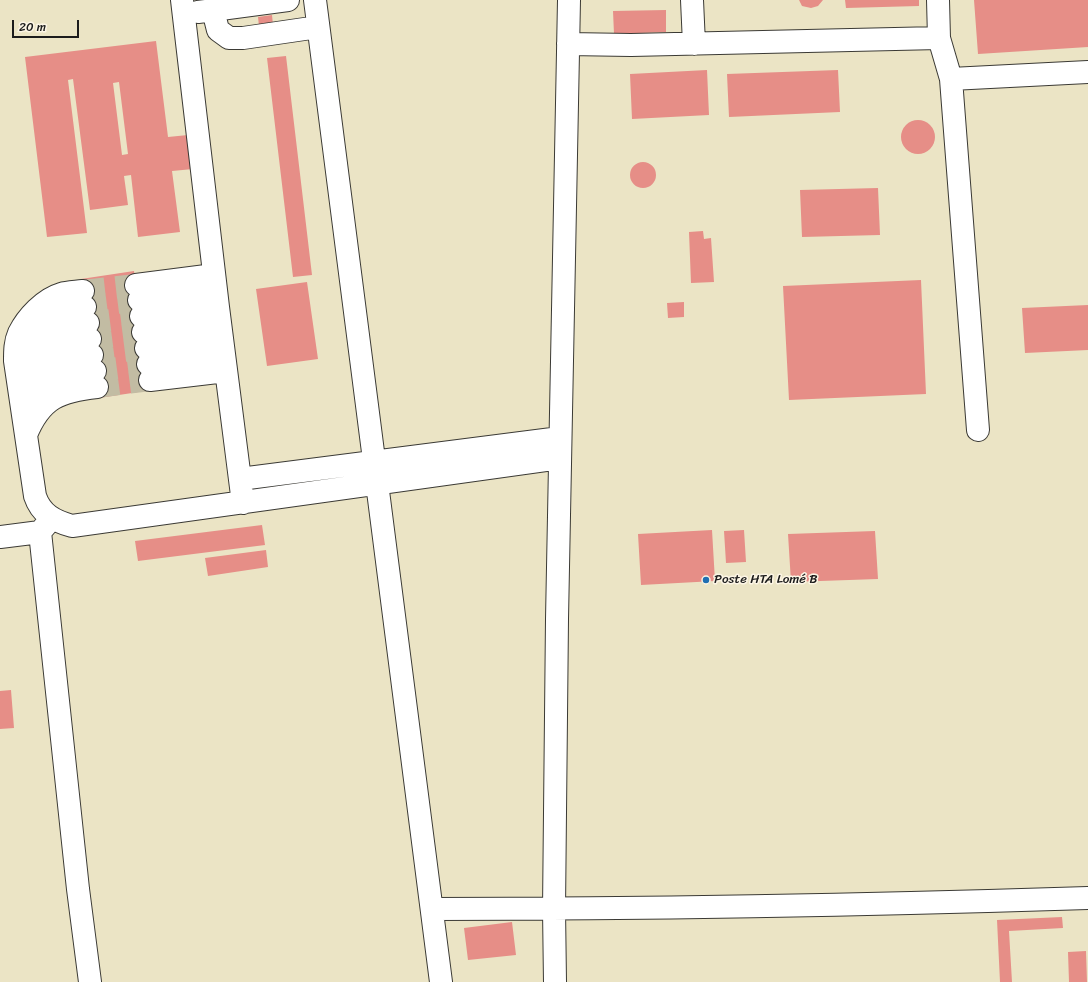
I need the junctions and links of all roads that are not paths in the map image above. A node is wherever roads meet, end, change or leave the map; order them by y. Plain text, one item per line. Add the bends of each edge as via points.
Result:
1 (288, 0) edge
2 (315, 0) edge
3 (569, 0) edge
4 (692, 0) edge
5 (938, 0) edge
6 (183, 7) edge
7 (212, 10) junction
8 (318, 27) junction
9 (939, 38) junction
10 (568, 44) junction
11 (694, 44) junction
12 (1088, 72) edge
13 (951, 78) junction
14 (220, 323) junction
15 (143, 332) junction
16 (90, 339) junction
17 (17, 341) junction
18 (17, 371) junction
19 (21, 399) junction
20 (978, 430) dead end
21 (26, 435) junction
22 (560, 448) junction
23 (374, 461) junction
24 (240, 478) junction
25 (377, 484) junction
26 (243, 503) junction
27 (46, 525) junction
28 (0, 537) edge
29 (1088, 898) edge
30 (432, 909) junction
31 (554, 909) junction
32 (90, 982) edge
33 (441, 982) edge
34 (555, 982) edge

1 - 7 street
2 - 8 street
3 - 10 street
4 - 11 street
5 - 9 street
6 - 7 street
6 - 14 street
7 - 8 street via 218,30 229,38
8 - 23 street
9 - 11 street
9 - 13 street
10 - 11 street
10 - 22 street
12 - 13 street
13 - 20 street
14 - 15 street
14 - 15 street
14 - 15 street
14 - 15 street
14 - 24 street
16 - 17 street via 34,332
16 - 17 street via 61,294 32,314
16 - 18 street via 37,350
16 - 19 street via 72,374
16 - 21 street via 74,390 57,395 43,406 32,419
17 - 18 street
18 - 19 street
19 - 21 street
21 - 27 street via 35,496 44,513
22 - 23 street
22 - 25 street
22 - 31 street
23 - 24 street
23 - 25 street
24 - 26 street
25 - 26 street
25 - 30 street
26 - 27 street via 72,526
27 - 28 street
27 - 32 street via 75,866
29 - 31 street
30 - 31 street
30 - 33 street
31 - 34 street

